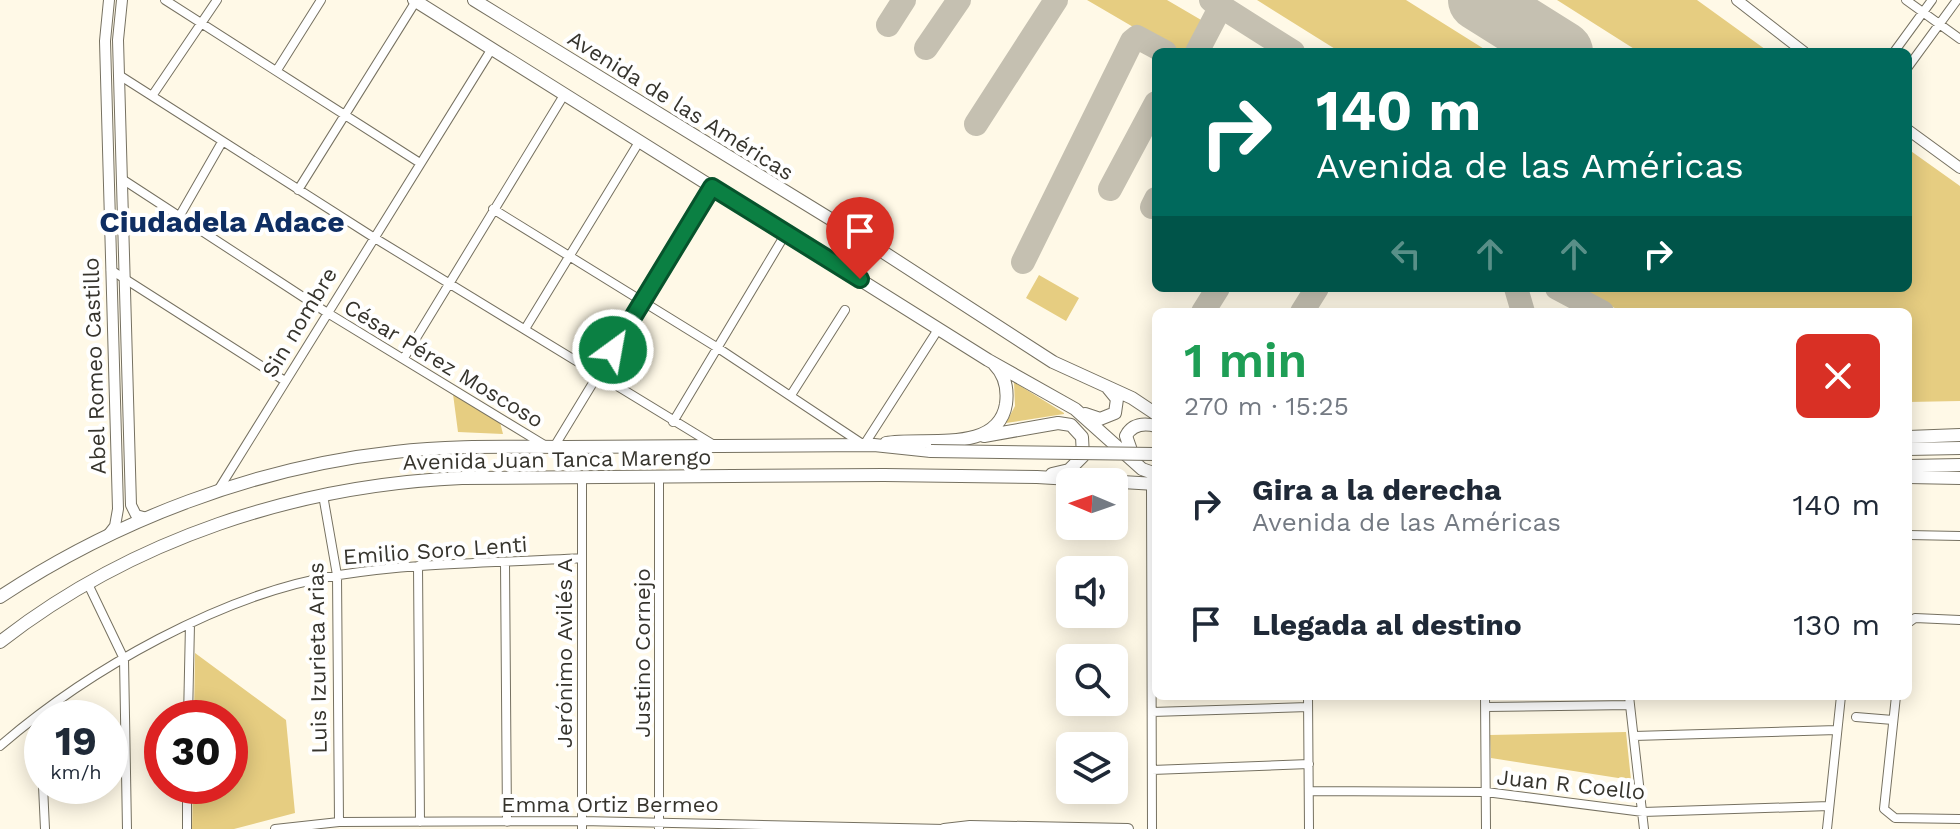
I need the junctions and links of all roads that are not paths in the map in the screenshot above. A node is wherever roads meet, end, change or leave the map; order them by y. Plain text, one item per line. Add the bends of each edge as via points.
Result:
1 (109, 0) edge
2 (122, 0) edge
3 (165, 0) edge
4 (217, 0) edge
5 (321, 0) edge
6 (415, 0) edge
7 (474, 0) edge
8 (1906, 0) edge
9 (1932, 0) edge
10 (1957, 0) edge
11 (1741, 1) edge
12 (1923, 12) junction
13 (202, 24) junction
14 (1939, 24) junction
15 (1960, 39) edge
16 (1799, 48) edge
17 (1897, 48) edge
18 (491, 50) junction
19 (1912, 61) edge
20 (277, 70) junction
21 (119, 75) junction
22 (564, 95) junction
23 (152, 96) junction
24 (345, 116) junction
25 (1912, 133) edge
26 (222, 142) junction
27 (639, 142) junction
28 (420, 163) junction
29 (1960, 168) edge
30 (122, 179) junction
31 (712, 187) junction
32 (298, 190) junction
33 (493, 209) junction
34 (179, 217) junction
35 (786, 233) junction
36 (373, 237) junction
37 (568, 257) junction
38 (111, 270) junction
39 (125, 279) junction
40 (452, 283) junction
41 (644, 301) junction
42 (845, 310) dead end
43 (326, 312) junction
44 (939, 328) junction
45 (525, 329) junction
46 (718, 348) junction
47 (404, 358) junction
48 (988, 360) junction
49 (597, 375) junction
50 (285, 381) junction
51 (1107, 387) junction
52 (791, 395) junction
53 (1075, 409) junction
54 (1152, 412) edge
55 (673, 422) junction
56 (1152, 426) edge
57 (1960, 435) edge
58 (1912, 437) edge
59 (970, 438) junction
60 (869, 445) junction
61 (714, 446) junction
62 (550, 447) junction
63 (1960, 448) edge
64 (1912, 449) edge
65 (1152, 454) edge
66 (1960, 465) edge
67 (1912, 466) edge
68 (659, 476) junction
69 (582, 477) junction
70 (1037, 477) junction
71 (1152, 477) edge
72 (1152, 477) edge
73 (1912, 477) edge
74 (1960, 478) edge
75 (1152, 479) edge
76 (217, 493) junction
77 (323, 495) junction
78 (149, 518) junction
79 (1912, 535) edge
80 (107, 536) junction
81 (1960, 536) edge
82 (582, 558) junction
83 (505, 563) junction
84 (418, 566) junction
85 (337, 575) junction
86 (88, 584) junction
87 (0, 597) edge
88 (1960, 620) edge
89 (1912, 621) edge
90 (190, 624) junction
91 (0, 642) edge
92 (124, 659) junction
93 (60, 700) edge
94 (188, 700) edge
95 (1152, 700) edge
96 (1308, 700) edge
97 (1485, 700) edge
98 (1841, 700) edge
99 (1896, 700) edge
100 (1629, 701) edge
101 (1308, 707) junction
102 (1486, 707) junction
103 (1152, 712) junction
104 (1856, 717) dead end
105 (1893, 720) junction
106 (24, 727) edge
107 (1837, 730) junction
108 (1634, 736) junction
109 (0, 746) edge
110 (1309, 764) junction
111 (1152, 770) junction
112 (1309, 791) junction
113 (1486, 792) junction
114 (44, 804) edge
115 (187, 804) edge
116 (1829, 806) junction
117 (1643, 812) junction
118 (1960, 819) edge
119 (339, 822) junction
120 (420, 822) junction
121 (507, 822) junction
122 (527, 825) edge
123 (582, 825) edge
124 (659, 825) edge
125 (463, 826) edge
126 (1015, 827) edge
127 (45, 829) edge
128 (127, 829) edge
129 (187, 829) edge
130 (275, 829) edge
131 (947, 829) edge
132 (1128, 829) edge
133 (1152, 829) edge
134 (1309, 829) edge
135 (1486, 829) edge
136 (1644, 829) edge
137 (1827, 829) edge

1 - 38 street, Abel Romeo Castillo via 105,41
2 - 21 street, Abel Romeo Castillo
3 - 13 street
4 - 13 street
5 - 20 street
6 - 18 main road
6 - 24 street
7 - 51 main road, Avenida de las Américas via 1053,362
8 - 12 street
9 - 12 street
10 - 14 street
11 - 16 street
12 - 14 street
12 - 17 street
13 - 20 street
13 - 23 street
14 - 15 street
14 - 19 street
18 - 22 main road
18 - 28 street, Sin nombre
20 - 24 street
21 - 23 street
21 - 30 street, Abel Romeo Castillo
22 - 27 main road
22 - 33 street
23 - 26 street
24 - 28 street
24 - 32 street
25 - 29 street
26 - 32 street
26 - 34 street
27 - 31 main road
27 - 37 street
28 - 36 street, Sin nombre
30 - 34 street, César Pérez Moscoso
30 - 39 street, Abel Romeo Castillo
31 - 35 main road
31 - 41 street
32 - 36 street
33 - 37 street
33 - 40 street
34 - 43 street, César Pérez Moscoso
35 - 44 main road
35 - 46 street
36 - 40 street
36 - 43 street, Sin nombre
37 - 41 street
37 - 45 street
38 - 39 street
38 - 80 street, Abel Romeo Castillo via 118,513
39 - 50 street
39 - 78 street, Abel Romeo Castillo via 131,505 140,518
40 - 45 street
40 - 47 street
41 - 46 street
41 - 49 street
42 - 52 street
43 - 47 street, César Pérez Moscoso
43 - 50 street, Sin nombre
44 - 48 main road
44 - 60 street
45 - 49 street
46 - 52 street
46 - 55 street
47 - 62 street, César Pérez Moscoso
48 - 53 main road
48 - 59 main road via 1006,383 1005,410 992,431
49 - 55 street
49 - 62 street
50 - 76 street, Sin nombre
51 - 53 main road via 1118,404 1111,416 1094,418
51 - 54 main road, Avenida de las Américas
52 - 60 street
53 - 71 main road
55 - 61 street
56 - 72 main road via 1137,426 1126,436 1134,459
57 - 58 main road
59 - 60 main road
59 - 70 main road via 1058,423 1076,428 1084,443 1080,460 1062,473
60 - 61 main road, Avenida Juan Tanca Marengo
60 - 65 main road, Avenida Juan Tanca Marengo, bridge via 931,451
61 - 62 main road, Avenida Juan Tanca Marengo
62 - 76 main road, Avenida Juan Tanca Marengo via 383,453 316,465
63 - 64 main road
66 - 67 main road
68 - 69 main road, Avenida Juan Tanca Marengo
68 - 70 main road, Avenida Juan Tanca Marengo
68 - 124 street, Justino Cornejo
69 - 77 main road, Avenida Juan Tanca Marengo via 432,479
69 - 82 street, Jerónimo Avilés A
70 - 75 main road, Avenida Juan Tanca Marengo
73 - 74 main road
76 - 78 main road, Avenida Juan Tanca Marengo
77 - 85 street, Luis Izurieta Arias
77 - 86 main road, Avenida Juan Tanca Marengo via 217,524 160,546
78 - 80 main road, Avenida Juan Tanca Marengo
79 - 81 street
80 - 87 main road, Avenida Juan Tanca Marengo
82 - 83 street, Emilio Soro Lenti
82 - 123 street, Jerónimo Avilés A
83 - 84 street, Emilio Soro Lenti
83 - 121 street
84 - 85 street, Emilio Soro Lenti
84 - 120 street
85 - 90 street, Emilio Soro Lenti via 273,592
85 - 119 street, Luis Izurieta Arias
86 - 91 main road, Avenida Juan Tanca Marengo
86 - 92 street
88 - 89 street
90 - 92 street, Emilio Soro Lenti
90 - 94 street
92 - 93 street, Emilio Soro Lenti
92 - 128 street
95 - 103 street
96 - 101 street
97 - 102 street
98 - 107 street
99 - 105 street
100 - 102 street
100 - 108 street
101 - 103 street
101 - 110 street
102 - 113 street
103 - 111 street
104 - 105 street
105 - 118 street via 1884,809 1895,818
106 - 109 street, Emilio Soro Lenti
107 - 108 street
107 - 116 street
108 - 117 street
110 - 111 street
110 - 112 street
111 - 133 street
112 - 113 street, Juan R Coello
112 - 134 street
113 - 117 street, Juan R Coello
113 - 135 street
114 - 127 street
115 - 129 street
116 - 117 street, Juan R Coello
116 - 137 street
117 - 136 street
119 - 120 street, Emma Ortiz Bermeo
119 - 130 street, Emma Ortiz Bermeo
120 - 125 street, Emma Ortiz Bermeo
121 - 122 street, Emma Ortiz Bermeo
121 - 125 street, Emma Ortiz Bermeo
122 - 123 street, Emma Ortiz Bermeo
123 - 124 street, Emma Ortiz Bermeo
124 - 131 street, Emma Ortiz Bermeo
126 - 131 street
126 - 132 street

